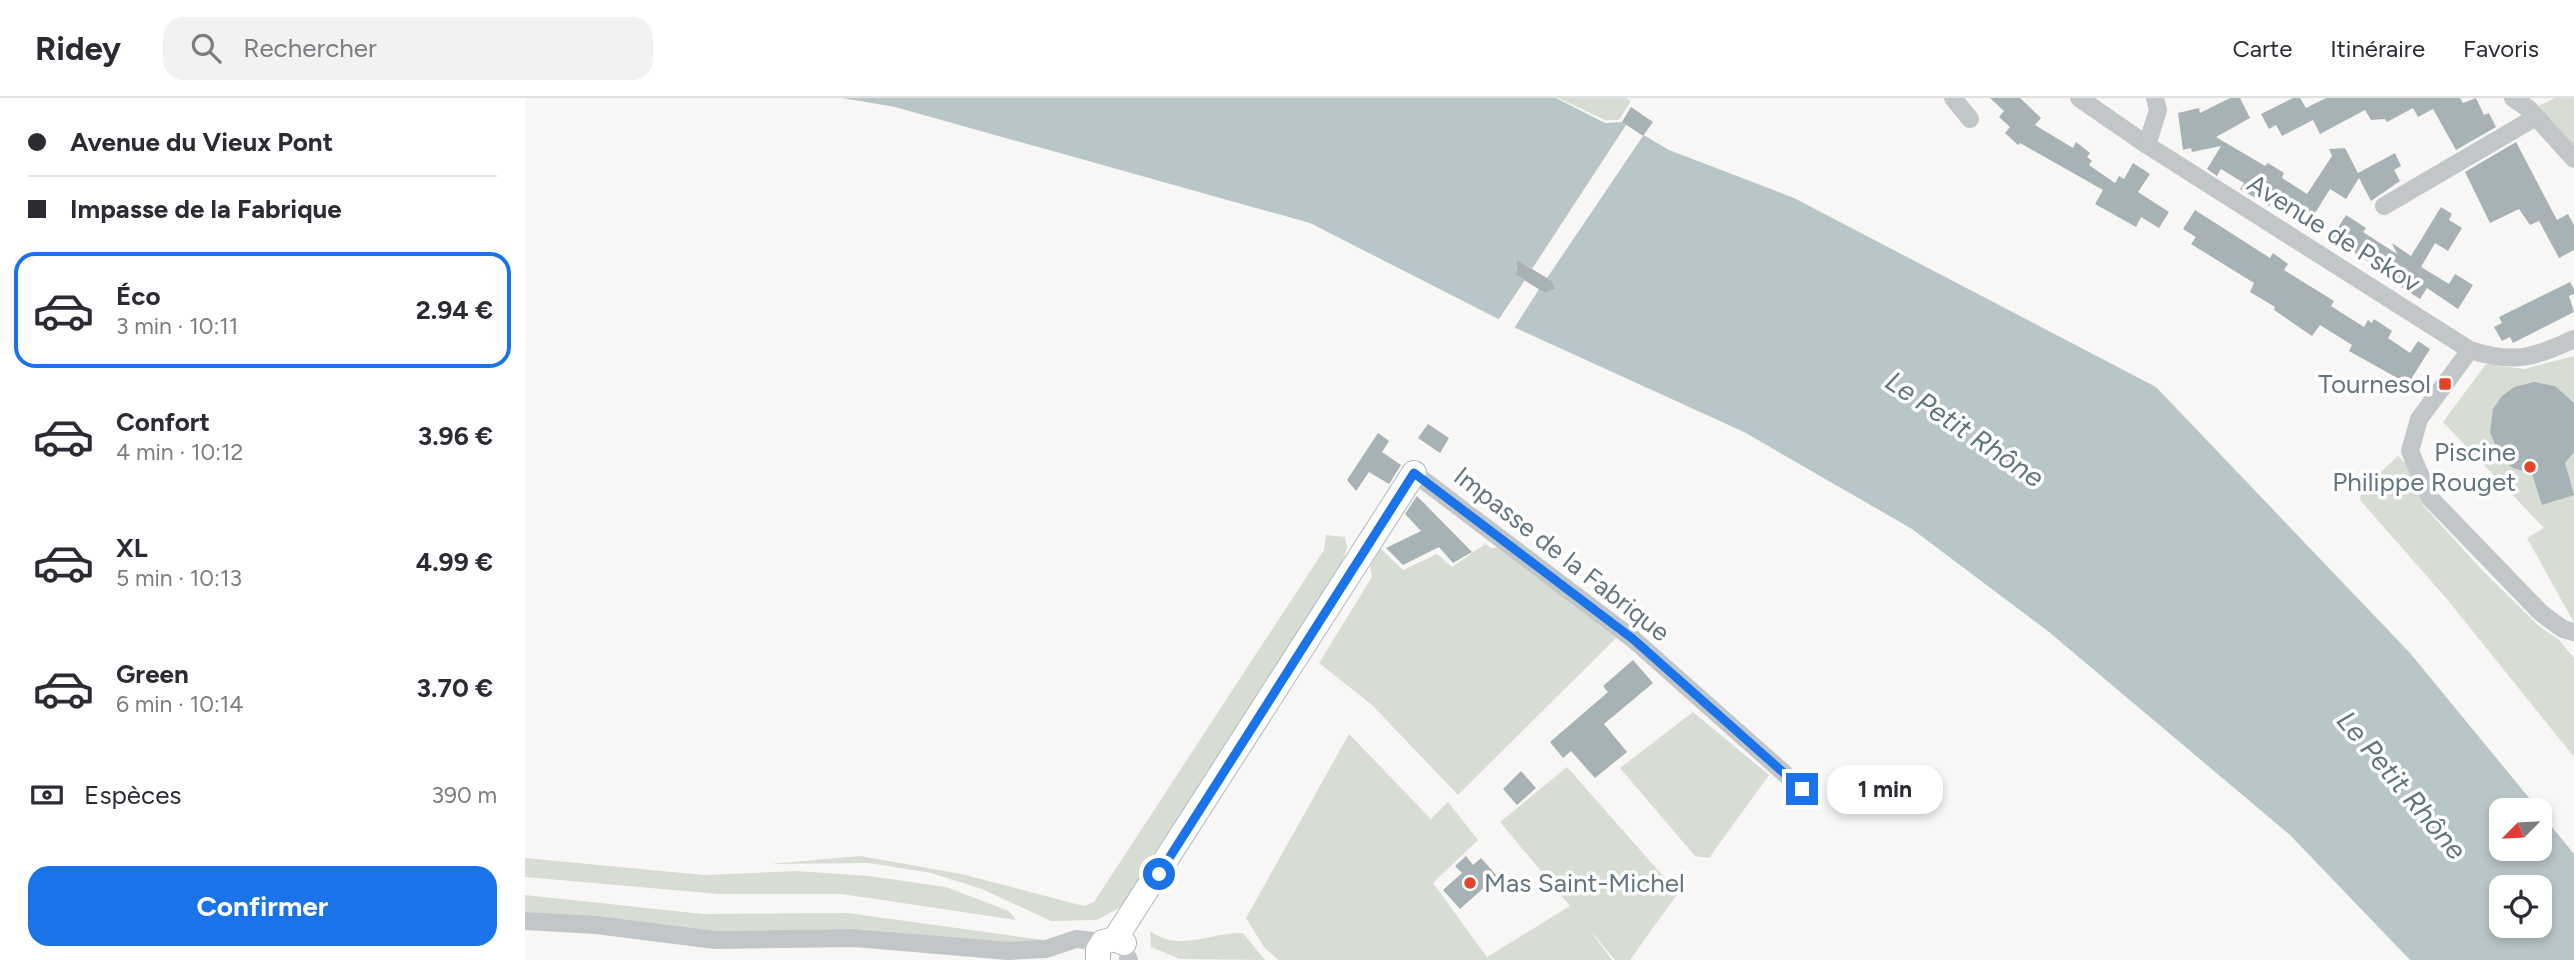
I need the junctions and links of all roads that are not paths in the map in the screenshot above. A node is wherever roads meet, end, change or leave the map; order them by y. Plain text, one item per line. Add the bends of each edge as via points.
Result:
1 (1953, 98) edge
2 (2079, 98) edge
3 (2155, 98) edge
4 (2513, 98) edge
5 (2536, 117) junction
6 (1969, 119) dead end
7 (2147, 145) junction
8 (2574, 159) edge
9 (2384, 206) dead end
10 (2574, 340) edge
11 (2470, 350) junction
12 (1414, 473) joint
13 (2574, 632) edge
14 (1802, 789) dead end
15 (525, 921) edge
16 (1114, 947) edge

1 - 6 street
2 - 7 street, Avenue de Pskov
3 - 7 street via 2158,110
4 - 5 street
5 - 8 street
5 - 9 street
7 - 11 street, Avenue de Pskov
10 - 11 street, Avenue de Pskov via 2535,358 2496,359
11 - 13 street via 2419,419 2410,451 2430,498 2541,613
12 - 14 street, Impasse de la Fabrique via 1633,639
12 - 16 street
15 - 16 street via 715,940 855,938 1008,951 1063,943

